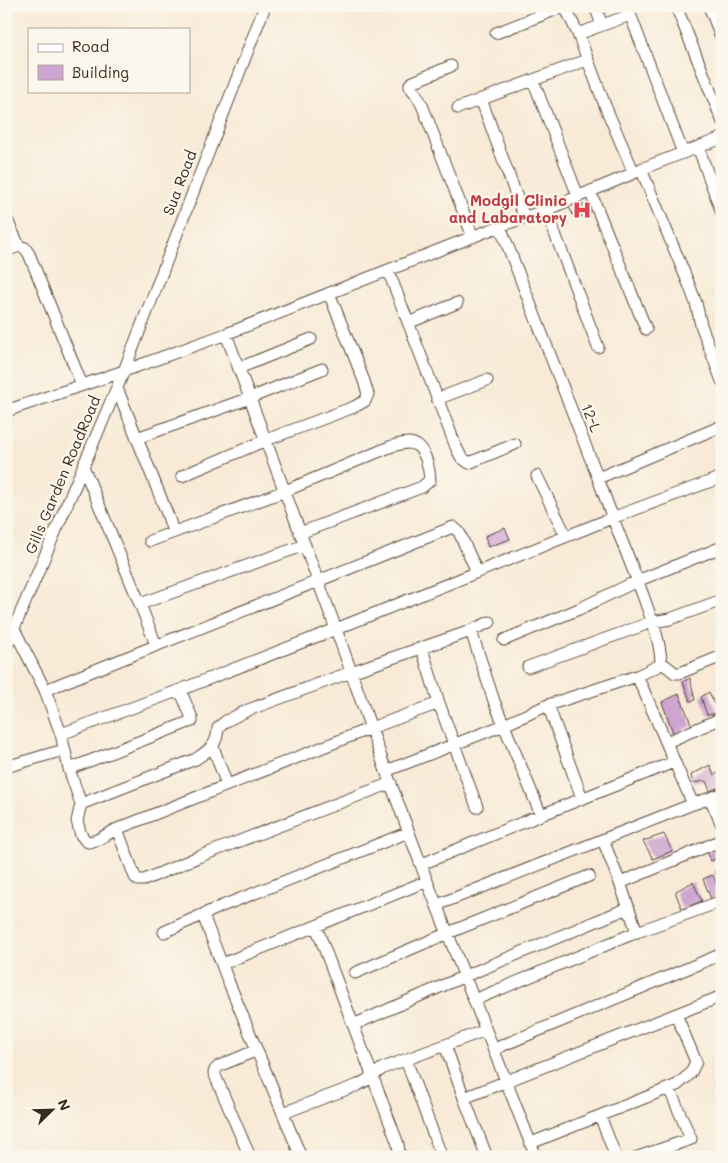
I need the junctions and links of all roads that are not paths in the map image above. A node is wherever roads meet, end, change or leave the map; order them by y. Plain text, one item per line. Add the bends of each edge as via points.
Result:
1 (265, 6) edge
2 (595, 6) edge
3 (676, 6) edge
4 (708, 6) edge
5 (629, 11) edge
6 (602, 25) junction
7 (496, 33) dead end
8 (578, 34) junction
9 (722, 39) edge
10 (587, 60) junction
11 (451, 66) dead end
12 (533, 80) junction
13 (481, 99) junction
14 (458, 108) dead end
15 (722, 120) edge
16 (722, 138) edge
17 (698, 147) junction
18 (683, 153) junction
19 (638, 171) junction
20 (590, 191) junction
21 (578, 196) junction
22 (546, 210) junction
23 (722, 213) edge
24 (6, 218) edge
25 (524, 218) junction
26 (500, 226) junction
27 (473, 237) junction
28 (19, 246) junction
29 (6, 251) edge
30 (388, 270) junction
31 (329, 293) junction
32 (457, 303) dead end
33 (408, 323) junction
34 (646, 329) dead end
35 (226, 334) junction
36 (311, 339) dead end
37 (598, 347) dead end
38 (239, 368) junction
39 (322, 369) dead end
40 (124, 371) junction
41 (487, 380) dead end
42 (722, 381) edge
43 (82, 385) junction
44 (117, 388) junction
45 (250, 398) junction
46 (437, 399) junction
47 (6, 411) edge
48 (722, 426) edge
49 (137, 438) junction
50 (266, 440) junction
51 (515, 444) dead end
52 (83, 466) junction
53 (182, 476) dead end
54 (537, 476) dead end
55 (722, 477) edge
56 (598, 478) junction
57 (285, 491) junction
58 (612, 518) junction
59 (173, 532) junction
60 (300, 533) junction
61 (566, 536) junction
62 (150, 541) dead end
63 (305, 545) junction
64 (722, 547) edge
65 (477, 572) junction
66 (318, 580) junction
67 (638, 581) junction
68 (722, 600) edge
69 (140, 604) junction
70 (490, 622) dead end
71 (652, 622) junction
72 (14, 629) junction
73 (336, 629) junction
74 (471, 631) junction
75 (504, 640) dead end
76 (156, 645) junction
77 (6, 647) edge
78 (422, 648) junction
79 (722, 656) edge
80 (661, 662) junction
81 (528, 667) dead end
82 (351, 672) junction
83 (637, 676) junction
84 (44, 690) junction
85 (180, 690) junction
86 (438, 703) junction
87 (548, 705) junction
88 (722, 718) edge
89 (504, 725) junction
90 (371, 728) junction
91 (61, 734) junction
92 (667, 742) junction
93 (454, 743) junction
94 (212, 747) junction
95 (64, 750) junction
96 (674, 762) junction
97 (6, 767) edge
98 (69, 769) junction
99 (386, 771) junction
100 (391, 783) junction
101 (227, 785) junction
102 (722, 794) edge
103 (582, 798) junction
104 (710, 798) junction
105 (81, 804) junction
106 (693, 804) junction
107 (478, 807) dead end
108 (541, 815) junction
109 (722, 825) edge
110 (116, 829) junction
111 (409, 832) junction
112 (603, 840) junction
113 (722, 840) edge
114 (422, 864) junction
115 (589, 876) dead end
116 (427, 881) junction
117 (620, 884) junction
118 (722, 900) edge
119 (437, 905) junction
120 (628, 908) junction
121 (203, 915) junction
122 (316, 926) junction
123 (164, 932) dead end
124 (637, 932) junction
125 (448, 933) junction
126 (722, 954) edge
127 (222, 964) junction
128 (355, 973) dead end
129 (465, 976) junction
130 (722, 996) edge
131 (474, 1000) junction
132 (676, 1014) junction
133 (353, 1025) junction
134 (486, 1030) junction
135 (445, 1046) junction
136 (494, 1048) junction
137 (256, 1050) junction
138 (406, 1060) junction
139 (372, 1076) junction
140 (506, 1081) junction
141 (669, 1088) junction
142 (464, 1098) junction
143 (283, 1113) junction
144 (600, 1116) junction
145 (531, 1143) junction
146 (441, 1155) dead end
147 (250, 1157) edge
148 (301, 1157) edge
149 (397, 1157) edge
150 (487, 1157) edge
151 (536, 1157) edge
152 (616, 1157) edge
153 (638, 1157) edge

1 - 40 street, Sua Road
2 - 6 street
3 - 15 street
4 - 9 street
5 - 6 street
5 - 18 street
6 - 8 street
7 - 8 street via 564,8
8 - 10 street
10 - 12 street
10 - 19 street via 606,108
11 - 27 street via 413,82 410,87 422,105
12 - 13 street
12 - 21 street
13 - 14 street
13 - 25 street
16 - 17 street
17 - 18 street
17 - 23 street
18 - 19 street
19 - 20 street
19 - 42 street via 693,295
20 - 21 street
20 - 34 street
21 - 22 street
22 - 25 street
22 - 37 street
24 - 28 street
25 - 26 street
26 - 27 street
26 - 56 street, 12-L
27 - 30 street
28 - 29 street
28 - 43 street via 29,254
30 - 31 street
30 - 33 street
31 - 35 street
31 - 50 street via 368,394 365,401 354,407
32 - 33 street
33 - 46 street
35 - 38 street
35 - 40 street
36 - 38 street
38 - 45 street
39 - 45 street
40 - 43 street
40 - 44 street, Gills Garden RoadRoad
41 - 46 street
43 - 47 street
44 - 49 street
44 - 52 street, Gills Garden RoadRoad
45 - 49 street
45 - 50 street
46 - 51 street via 456,448 469,463
48 - 56 street
49 - 59 street
50 - 53 street
50 - 57 street
52 - 69 street
52 - 72 street, Gills Garden RoadRoad
54 - 61 street
55 - 58 street
56 - 58 street, 12-L
57 - 59 street
57 - 60 street
57 - 60 street via 392,446 408,443 417,445 430,470 430,480 422,487
58 - 61 street
58 - 67 street, 12-L
59 - 62 street
60 - 63 street
61 - 65 street
63 - 66 street
63 - 69 street
64 - 67 street
65 - 66 street via 459,532 453,527
65 - 73 street
66 - 73 street
66 - 76 street
67 - 71 street, 12-L
67 - 75 street
68 - 71 street via 661,622
69 - 76 street
70 - 74 street
71 - 80 street, 12-L
71 - 81 street
72 - 77 street, Gills Garden RoadRoad
72 - 84 street
73 - 82 street
73 - 85 street
74 - 78 street
74 - 89 street
76 - 84 street
78 - 82 street
78 - 86 street
79 - 80 street via 680,673 675,673
80 - 83 street
82 - 90 street
82 - 94 street via 226,721 218,728
83 - 87 street
83 - 92 street
84 - 91 street
85 - 91 street
85 - 98 street via 192,720
86 - 90 street
86 - 93 street
87 - 89 street
87 - 103 street
88 - 92 street
89 - 93 street
89 - 108 street
90 - 99 street
90 - 101 street
91 - 95 street
92 - 96 street
93 - 99 street
93 - 107 street
94 - 101 street
94 - 105 street via 196,758
95 - 97 street
95 - 98 street
96 - 103 street
96 - 106 street
98 - 105 street
99 - 100 street
100 - 110 street via 144,880 134,877
100 - 111 street
101 - 110 street
102 - 104 street
103 - 108 street
104 - 106 street
104 - 109 street
105 - 110 street via 77,821 86,841 97,840
106 - 112 street
108 - 114 street
111 - 114 street
111 - 121 street
112 - 117 street
112 - 119 street
113 - 117 street
114 - 116 street
115 - 125 street
116 - 119 street
116 - 122 street
117 - 120 street
118 - 124 street
119 - 125 street
120 - 124 street
120 - 129 street
121 - 123 street
121 - 127 street
122 - 127 street
122 - 133 street
124 - 131 street
125 - 128 street
125 - 129 street
126 - 136 street
127 - 137 street
129 - 131 street
129 - 133 street
130 - 132 street
131 - 134 street
132 - 140 street
132 - 141 street via 696,1062 690,1074
133 - 139 street
134 - 135 street
134 - 136 street
135 - 138 street
135 - 142 street
136 - 140 street
137 - 143 street
137 - 147 street via 219,1066 214,1073
138 - 139 street via 383,1068
138 - 146 street
139 - 143 street via 358,1085
139 - 149 street via 398,1144
140 - 142 street
140 - 145 street
141 - 144 street
141 - 153 street via 691,1140
142 - 150 street
143 - 148 street
144 - 145 street
144 - 152 street
145 - 151 street

